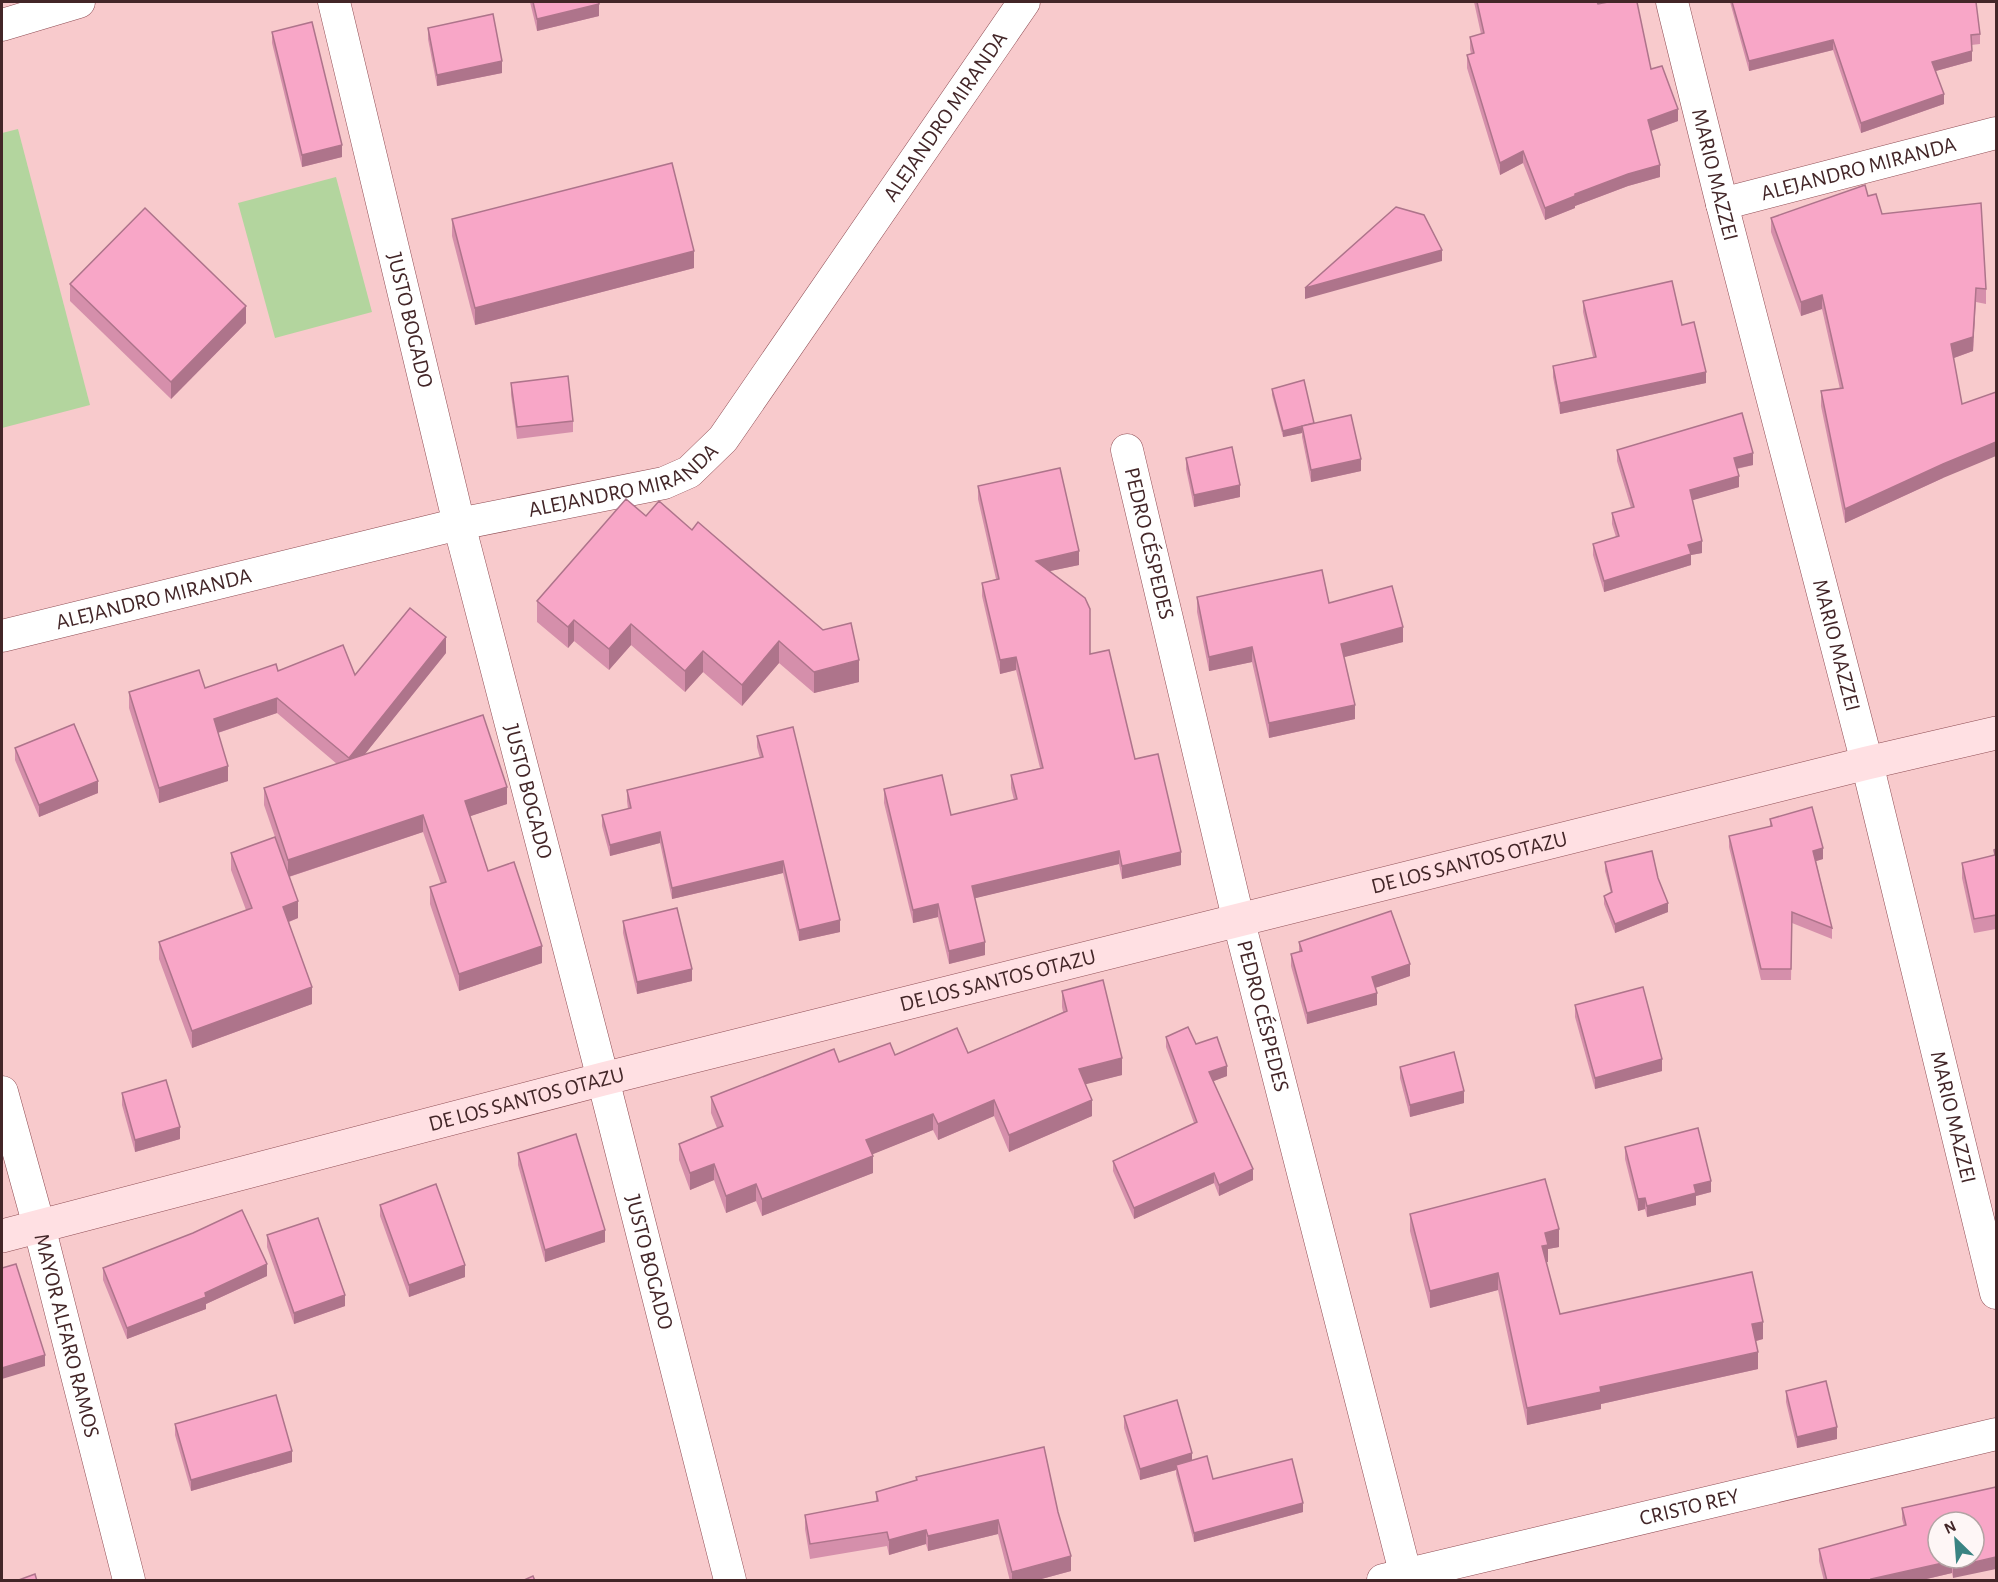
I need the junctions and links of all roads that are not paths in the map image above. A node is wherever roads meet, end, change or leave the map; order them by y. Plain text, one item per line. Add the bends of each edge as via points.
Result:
1 (79, 2) edge
2 (334, 2) edge
3 (1024, 2) edge
4 (1672, 2) edge
5 (2, 25) edge
6 (1996, 133) edge
7 (1722, 204) junction
8 (1127, 450) dead end
9 (459, 524) junction
10 (2, 636) edge
11 (1996, 733) edge
12 (1867, 763) junction
13 (1239, 922) junction
14 (603, 1079) junction
15 (2, 1092) edge
16 (39, 1226) junction
17 (2, 1236) edge
18 (1996, 1293) edge
19 (1996, 1434) edge
20 (1399, 1579) edge
21 (129, 1581) edge
22 (730, 1581) edge

1 - 5 street
2 - 9 street, JUSTO BOGADO
3 - 9 street, ALEJANDRO MIRANDA via 723,439 689,472 664,483
4 - 7 street, MARIO MAZZEI
6 - 7 street, ALEJANDRO MIRANDA
7 - 12 street, MARIO MAZZEI
8 - 13 street, PEDRO CÉSPEDES
9 - 10 street, ALEJANDRO MIRANDA
9 - 14 street, JUSTO BOGADO
11 - 12 street, DE LOS SANTOS OTAZU
12 - 13 street, DE LOS SANTOS OTAZU
12 - 18 street, MARIO MAZZEI
13 - 14 street, DE LOS SANTOS OTAZU
13 - 20 street, PEDRO CÉSPEDES
14 - 16 street, DE LOS SANTOS OTAZU
14 - 22 street, JUSTO BOGADO
15 - 16 street, MAYOR ALFARO RAMOS
16 - 17 street, DE LOS SANTOS OTAZU
16 - 21 street, MAYOR ALFARO RAMOS
19 - 20 street, CRISTO REY

